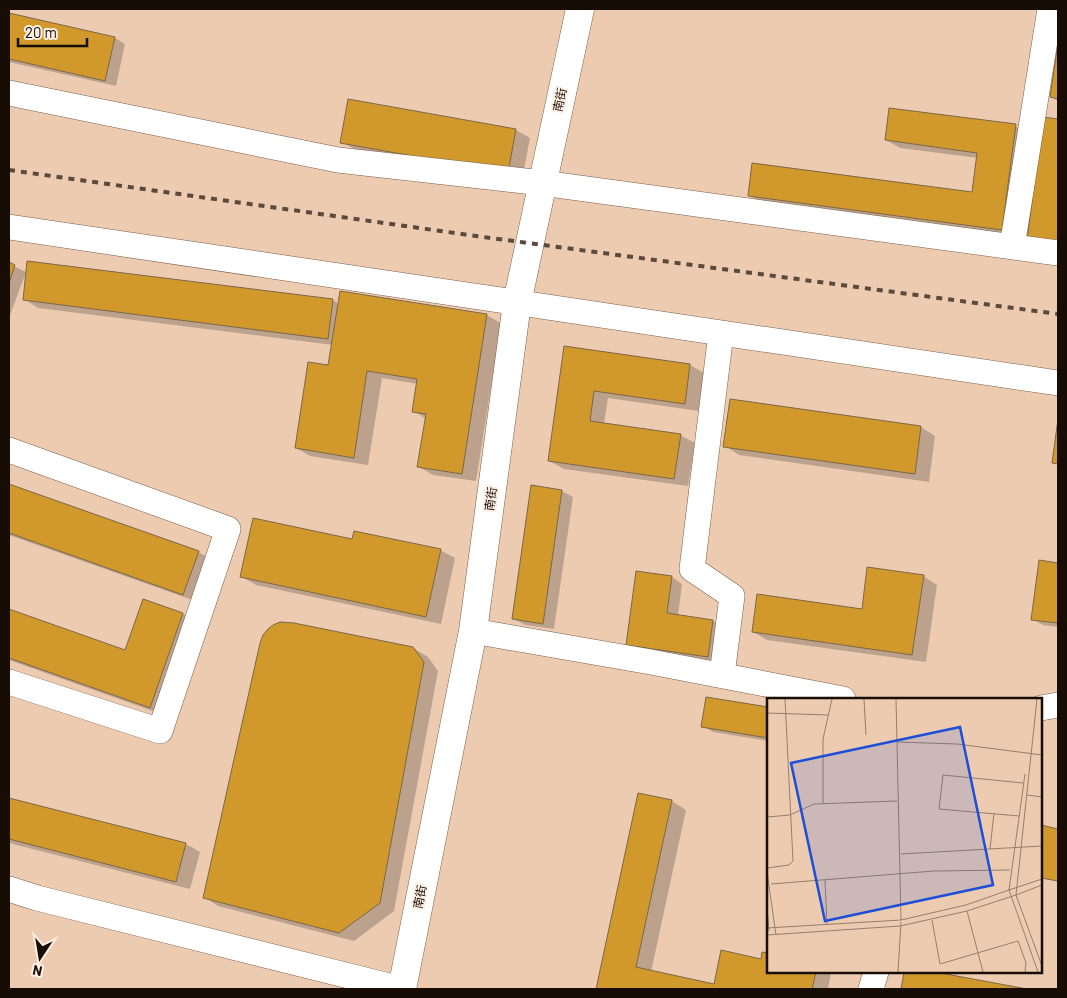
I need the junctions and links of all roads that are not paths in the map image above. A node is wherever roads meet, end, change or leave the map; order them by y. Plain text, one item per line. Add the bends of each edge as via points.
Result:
1 (580, 9) edge
2 (1050, 9) edge
3 (9, 94) edge
4 (542, 183) junction
5 (9, 227) edge
6 (1012, 247) junction
7 (1058, 253) edge
8 (517, 303) junction
9 (721, 333) junction
10 (1058, 383) edge
11 (9, 450) edge
12 (473, 632) junction
13 (722, 675) junction
14 (9, 682) edge
15 (838, 698) edge
16 (1058, 705) edge
17 (1042, 708) edge
18 (9, 889) edge
19 (876, 973) edge
20 (401, 989) edge
21 (871, 989) edge

1 - 4 street, 南街
2 - 6 street
3 - 4 street via 338,160
4 - 6 street
4 - 8 street, 南街
5 - 8 street
6 - 7 street
8 - 9 street
8 - 12 street, 南街
9 - 10 street
9 - 13 street via 692,569 732,596
11 - 14 street via 228,530 160,731
12 - 13 street
12 - 20 street, 南街
13 - 15 street
16 - 17 street
18 - 20 street
19 - 21 street

